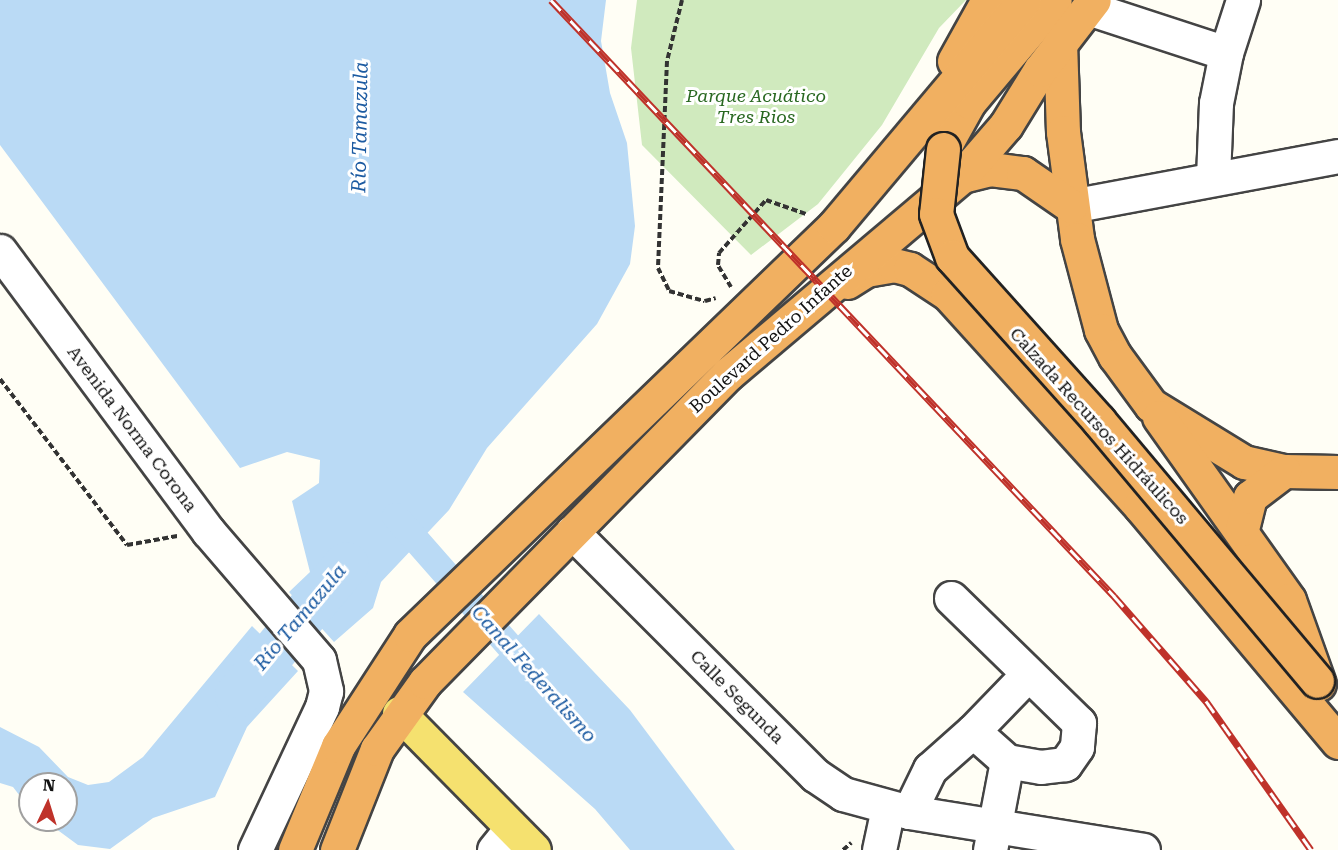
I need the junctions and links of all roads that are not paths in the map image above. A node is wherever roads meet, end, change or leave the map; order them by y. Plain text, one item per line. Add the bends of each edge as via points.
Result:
1 (988, 0) edge
2 (1024, 0) edge
3 (1055, 0) edge
4 (1243, 0) edge
5 (1091, 4) edge
6 (1060, 42) junction
7 (1226, 53) junction
8 (924, 117) junction
9 (1338, 156) edge
10 (962, 176) junction
11 (1213, 177) junction
12 (1071, 206) junction
13 (0, 251) edge
14 (729, 374) junction
15 (1151, 405) junction
16 (1284, 471) junction
17 (1338, 471) edge
18 (1242, 529) junction
19 (572, 532) junction
20 (951, 598) dead end
21 (1028, 674) junction
22 (1329, 701) edge
23 (399, 713) junction
24 (973, 731) junction
25 (1338, 742) edge
26 (1007, 761) junction
27 (898, 810) junction
28 (992, 838) edge
29 (513, 843) edge
30 (255, 850) edge
31 (295, 850) edge
32 (337, 850) edge
33 (879, 850) edge
34 (1143, 850) edge

1 - 8 highway
2 - 8 highway, Boulevard Pedro Infante
3 - 22 highway, Calzada Recursos Hidráulicos, bridge via 969,102 943,149 936,214 952,257 1099,421
4 - 7 street
5 - 6 highway, Boulevard Pedro Infante
5 - 7 street
6 - 10 highway, Boulevard Pedro Infante via 1006,124
6 - 12 highway
7 - 11 street via 1216,103
8 - 31 highway, Boulevard Pedro Infante via 834,226 751,313 410,635 338,746
9 - 11 street
10 - 12 highway via 990,169 1023,173
10 - 14 highway, Boulevard Pedro Infante
11 - 12 street
12 - 15 highway via 1101,330
13 - 30 street, Avenida Norma Corona via 207,531 319,660 326,690 322,707
14 - 19 highway, Boulevard Pedro Infante
14 - 25 highway, Calzada Recursos Hidráulicos via 866,270 881,265 910,269 948,294 988,334 1140,506
15 - 16 highway via 1244,462
15 - 18 highway
16 - 17 highway
16 - 18 highway via 1250,497
18 - 22 highway via 1300,622
19 - 23 highway, Boulevard Pedro Infante
19 - 27 street, Calle Segunda via 815,775 843,794
20 - 21 street
21 - 24 street
21 - 26 street via 1073,712 1081,736 1065,764 1041,767
23 - 29 main road
23 - 32 highway, Boulevard Pedro Infante via 377,749
24 - 26 street
24 - 27 street via 930,769
26 - 28 street
27 - 28 street, Calle Segunda
27 - 33 street
28 - 34 street, Calle Segunda

